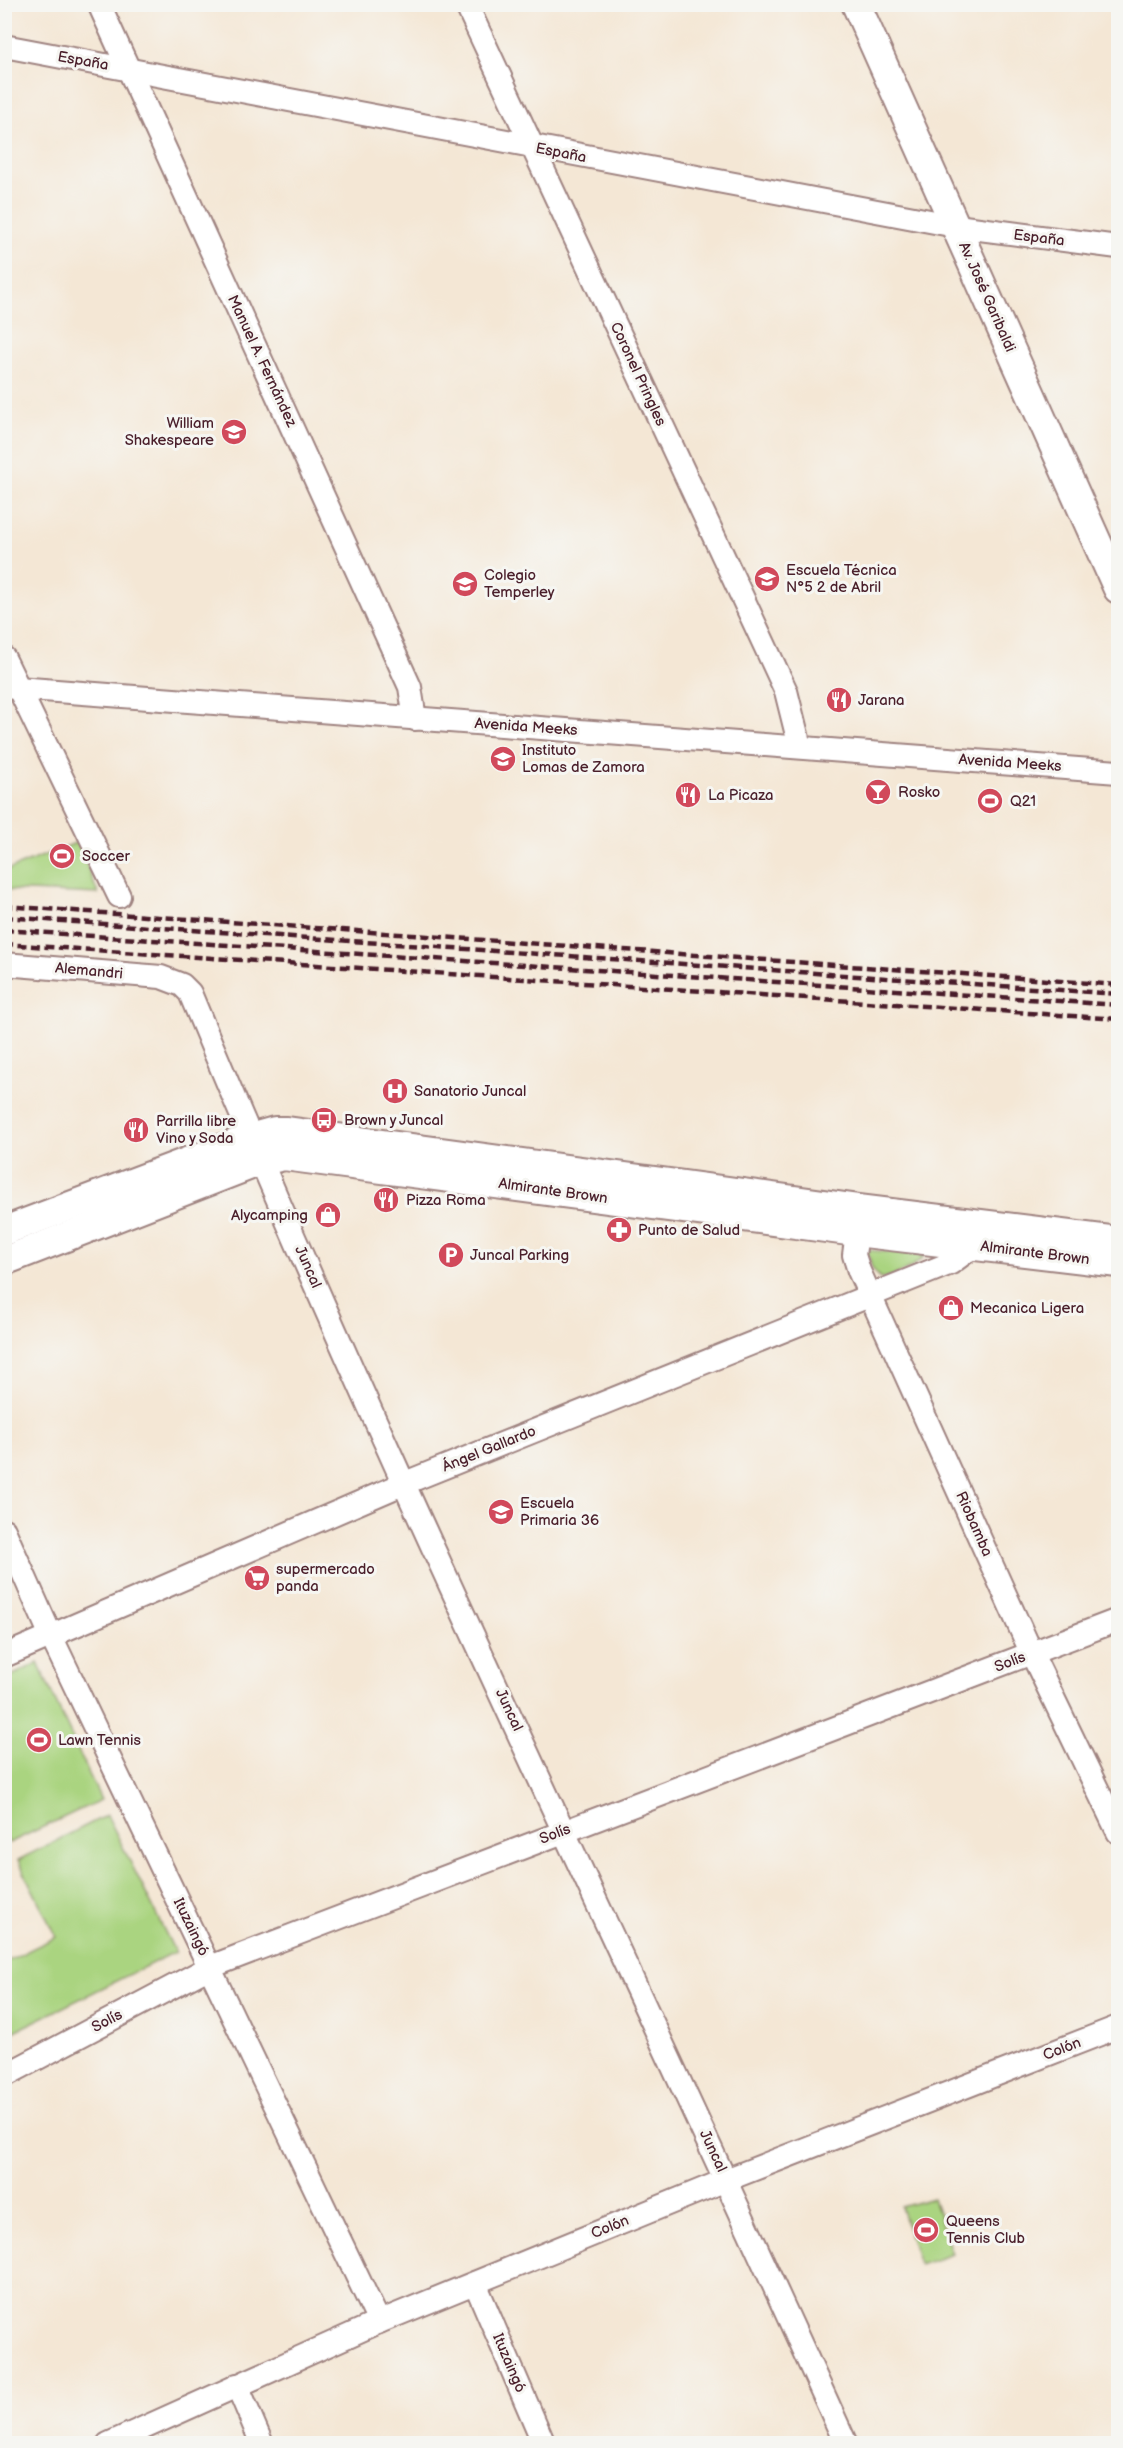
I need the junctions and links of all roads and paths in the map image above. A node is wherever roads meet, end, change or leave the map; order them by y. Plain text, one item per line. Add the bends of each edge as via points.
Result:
1 (99, 4) edge
2 (466, 4) edge
3 (855, 4) edge
4 (4, 46) edge
5 (128, 69) junction
6 (532, 147) junction
7 (956, 226) junction
8 (1119, 247) edge
9 (1119, 589) edge
10 (4, 658) edge
11 (12, 688) edge
12 (415, 719) junction
13 (800, 747) junction
14 (1119, 772) edge
15 (119, 896) dead end
16 (4, 964) edge
17 (172, 980) joint
18 (256, 1150) junction
19 (858, 1221) junction
20 (4, 1231) edge
21 (1119, 1240) edge
22 (974, 1246) junction
23 (4, 1261) edge
24 (1119, 1263) edge
25 (871, 1296) junction
26 (405, 1483) junction
27 (4, 1530) edge
28 (1119, 1620) edge
29 (51, 1636) junction
30 (1032, 1653) junction
31 (4, 1656) edge
32 (565, 1831) junction
33 (1119, 1832) edge
34 (210, 1967) junction
35 (1119, 2026) edge
36 (4, 2076) edge
37 (726, 2180) junction
38 (475, 2283) junction
39 (379, 2322) junction
40 (237, 2385) junction
41 (108, 2444) edge
42 (262, 2444) edge
43 (544, 2444) edge
44 (846, 2444) edge

1 - 5 street, Manuel A. Fernández
2 - 6 street, Coronel Pringles
3 - 7 main road, Av. José Garibaldi
4 - 5 street, España
5 - 6 street, España
5 - 12 street, Manuel A. Fernández via 410,687
6 - 7 street, España
6 - 13 street, Coronel Pringles via 786,691
7 - 8 street, España
7 - 9 main road, Av. José Garibaldi
10 - 11 street
11 - 12 street, Avenida Meeks
11 - 15 street
12 - 13 street, Avenida Meeks
13 - 14 street, Avenida Meeks
16 - 17 street, Alemandri
17 - 18 street, Juncal via 190,993
18 - 19 main road, Almirante Brown via 273,1157
18 - 20 main road, Almirante Brown
18 - 23 main road, Almirante Brown
18 - 26 street, Juncal
19 - 21 main road, Almirante Brown
19 - 22 main road, Almirante Brown
19 - 25 street, Riobamba via 854,1255
22 - 24 main road, Almirante Brown
22 - 25 street, Ángel Gallardo via 951,1263
25 - 26 street, Ángel Gallardo
25 - 30 street, Riobamba
26 - 29 street, Ángel Gallardo
26 - 32 street, Juncal
27 - 29 street, Ituzaingó
28 - 30 street, Solís
29 - 31 street, Ángel Gallardo
29 - 34 street, Ituzaingó
30 - 32 street, Solís
30 - 33 street, Riobamba
32 - 34 street, Solís
32 - 37 street, Juncal
34 - 36 street, Solís
34 - 39 street, Ituzaingó
35 - 37 street, Colón
37 - 38 street, Colón
37 - 44 street, Juncal
38 - 39 street, Colón
38 - 43 street, Ituzaingó
39 - 40 street, Colón
40 - 41 street, Colón
40 - 42 street

